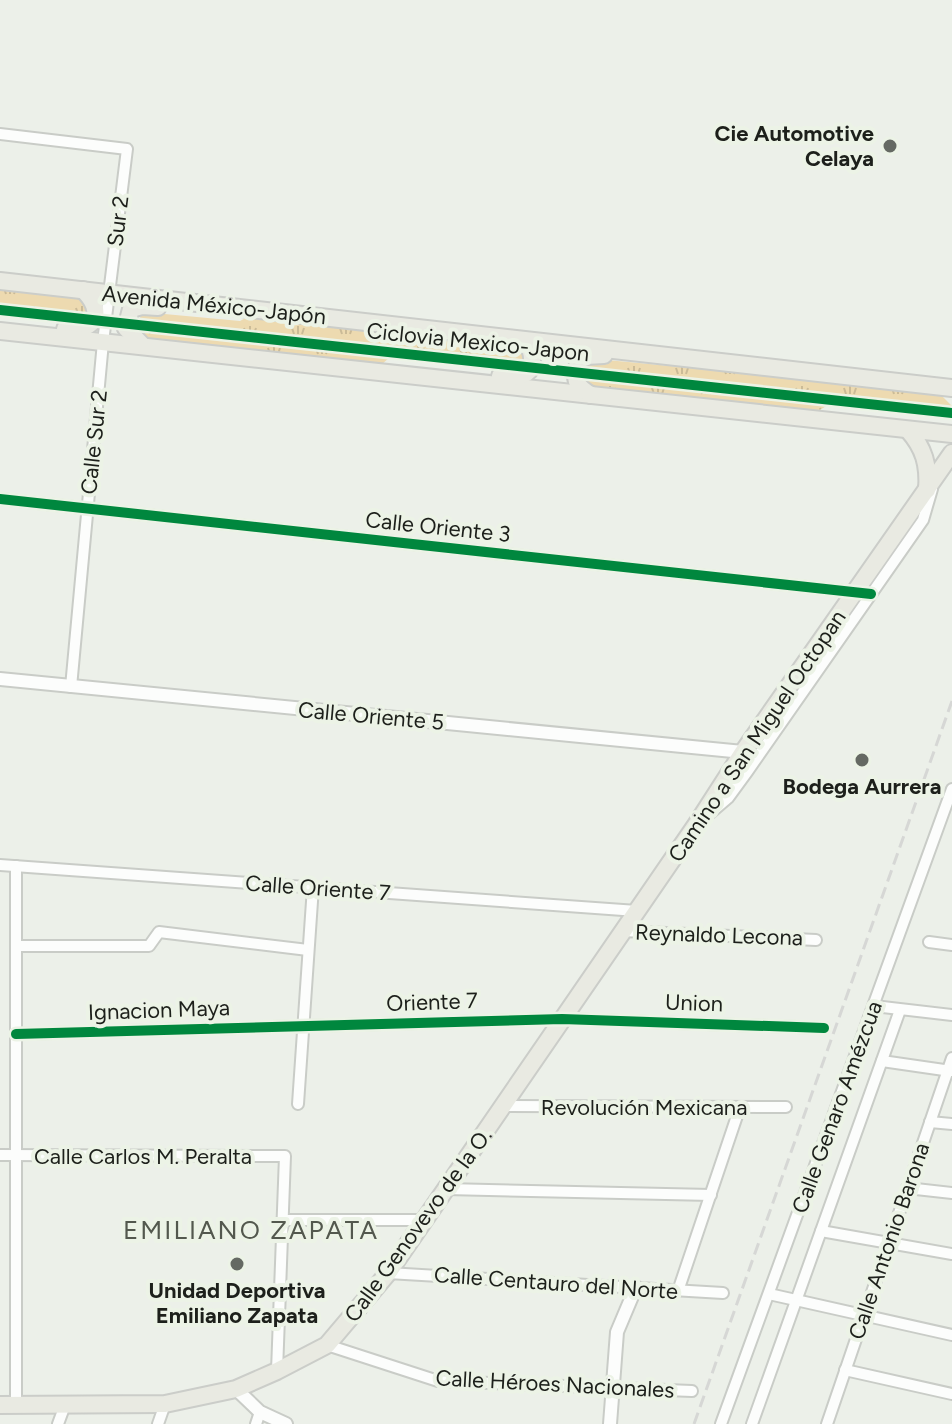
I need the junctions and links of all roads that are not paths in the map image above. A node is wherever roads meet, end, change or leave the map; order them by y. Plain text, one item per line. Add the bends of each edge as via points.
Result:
1 (0, 134) edge
2 (0, 281) edge
3 (83, 290) junction
4 (109, 293) junction
5 (248, 308) junction
6 (0, 321) edge
7 (0, 331) edge
8 (514, 339) junction
9 (103, 342) junction
10 (143, 346) junction
11 (658, 354) junction
12 (379, 372) junction
13 (934, 386) junction
14 (952, 388) edge
15 (591, 395) junction
16 (952, 395) edge
17 (821, 420) junction
18 (952, 421) edge
19 (908, 430) junction
20 (952, 434) edge
21 (952, 453) edge
22 (932, 483) junction
23 (0, 499) edge
24 (87, 509) junction
25 (863, 593) junction
26 (0, 679) edge
27 (71, 687) junction
28 (743, 752) junction
29 (952, 789) edge
30 (696, 825) junction
31 (0, 865) edge
32 (16, 866) junction
33 (313, 887) junction
34 (637, 911) junction
35 (623, 931) junction
36 (816, 940) dead end
37 (929, 942) dead end
38 (952, 945) edge
39 (16, 946) junction
40 (308, 950) junction
41 (874, 1006) junction
42 (900, 1010) junction
43 (952, 1015) edge
44 (562, 1019) junction
45 (303, 1026) junction
46 (824, 1028) dead end
47 (16, 1034) junction
48 (952, 1058) edge
49 (882, 1061) junction
50 (950, 1070) edge
51 (298, 1104) dead end
52 (503, 1106) junction
53 (740, 1107) junction
54 (786, 1107) dead end
55 (930, 1122) junction
56 (952, 1124) edge
57 (0, 1155) edge
58 (15, 1155) junction
59 (907, 1188) junction
60 (446, 1189) junction
61 (952, 1193) edge
62 (711, 1195) junction
63 (282, 1220) junction
64 (425, 1220) junction
65 (821, 1231) junction
66 (889, 1241) junction
67 (952, 1254) edge
68 (388, 1273) junction
69 (636, 1287) junction
70 (678, 1291) junction
71 (723, 1293) dead end
72 (769, 1294) junction
73 (796, 1300) junction
74 (864, 1314) junction
75 (952, 1335) edge
76 (327, 1345) junction
77 (845, 1370) junction
78 (277, 1371) junction
79 (614, 1387) junction
80 (236, 1389) junction
81 (692, 1391) dead end
82 (952, 1394) edge
83 (165, 1404) junction
84 (8, 1405) edge
85 (65, 1405) junction
86 (258, 1418) edge
87 (58, 1424) edge
88 (158, 1424) edge
89 (286, 1424) edge
90 (610, 1424) edge
91 (721, 1424) edge
92 (752, 1424) edge
93 (827, 1424) edge

1 - 4 street, Sur 2 via 127,149
2 - 3 main road, Avenida México-Japón
3 - 4 main road, Avenida México-Japón
3 - 6 main road via 96,308 90,326 80,330
4 - 5 main road, Avenida México-Japón
4 - 9 street, Calle Sur 2
5 - 8 main road, Avenida México-Japón
5 - 10 main road via 131,309 126,328
7 - 9 main road
8 - 11 main road, Avenida México-Japón
8 - 12 main road via 530,348 533,358 527,373 518,377 407,368
9 - 10 main road
9 - 24 street, Calle Sur 2
10 - 12 main road
11 - 13 main road, Avenida México-Japón
11 - 15 main road via 586,356 579,361 575,380
12 - 15 main road
13 - 14 main road, Avenida México-Japón
13 - 16 main road
15 - 17 main road
17 - 18 main road
17 - 19 main road
19 - 20 main road
19 - 22 main road via 926,458
21 - 22 main road, Camino a San Miguel Octopan
22 - 25 main road, Camino a San Miguel Octopan
23 - 24 street, Calle Oriente 3
24 - 25 street, Calle Oriente 3
24 - 27 street, Calle Sur 2
25 - 28 main road, Camino a San Miguel Octopan
25 - 30 street via 728,798
26 - 27 street, Calle Oriente 5
27 - 28 street, Calle Oriente 5
28 - 30 main road, Camino a San Miguel Octopan
29 - 41 street, Calle Genaro Amézcua
30 - 34 main road, Camino a San Miguel Octopan
31 - 32 street, Calle Oriente 7
32 - 33 street, Calle Oriente 7
32 - 39 street
33 - 34 street, Calle Oriente 7
33 - 40 street
34 - 35 main road, Camino a San Miguel Octopan
35 - 36 street, Reynaldo Lecona
35 - 44 main road, Camino a San Miguel Octopan
37 - 38 street
39 - 40 street via 149,946 159,932
39 - 47 street
40 - 45 street
41 - 42 street
41 - 72 street, Calle Genaro Amézcua
42 - 43 street
42 - 49 street
44 - 45 street, Oriente 7
44 - 46 street, Union
44 - 52 main road, Calle Genovevo de la O.
45 - 47 street, Ignacion Maya
45 - 51 street
47 - 58 street
48 - 50 street, Calle Antonio Barona
49 - 50 street
49 - 65 street
50 - 55 street, Calle Antonio Barona
52 - 53 street, Revolución Mexicana
52 - 60 main road, Calle Genovevo de la O.
53 - 54 street, Revolución Mexicana
53 - 62 street
55 - 56 street
55 - 59 street, Calle Antonio Barona
57 - 58 street, Calle Carlos M. Peralta
58 - 63 street, Calle Carlos M. Peralta via 285,1156
58 - 84 street
59 - 61 street
59 - 66 street, Calle Antonio Barona
60 - 62 street
60 - 64 main road, Calle Genovevo de la O.
62 - 70 street
63 - 64 street
63 - 78 street
64 - 68 main road, Calle Genovevo de la O.
65 - 66 street
65 - 73 street
66 - 67 street
66 - 74 street, Calle Antonio Barona
68 - 69 street, Calle Centauro del Norte
68 - 76 main road, Calle Genovevo de la O.
69 - 70 street, Calle Centauro del Norte
69 - 79 street via 617,1332
70 - 71 street, Calle Centauro del Norte
72 - 73 street
72 - 91 street, Calle Genaro Amézcua
73 - 74 street
73 - 92 street
74 - 75 street
74 - 77 street, Calle Antonio Barona
76 - 78 main road, Calle Genovevo de la O.
76 - 79 street, Calle Héroes Nacionales via 438,1381
77 - 82 street
77 - 93 street, Calle Antonio Barona
78 - 80 main road, Calle Genovevo de la O.
79 - 81 street, Calle Héroes Nacionales
79 - 90 street
80 - 83 main road, Calle Genovevo de la O.
80 - 86 street
83 - 85 main road, Calle Genovevo de la O.
83 - 88 street
84 - 85 main road, Calle Genovevo de la O.
85 - 87 street
86 - 89 street

